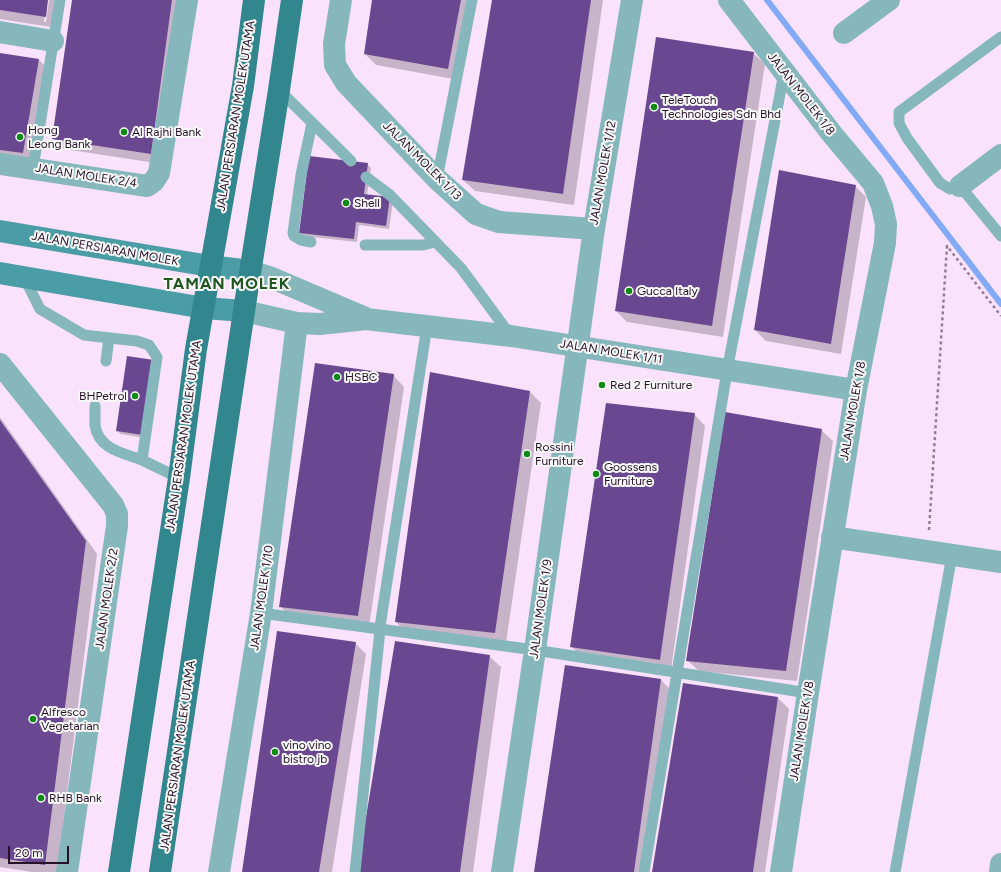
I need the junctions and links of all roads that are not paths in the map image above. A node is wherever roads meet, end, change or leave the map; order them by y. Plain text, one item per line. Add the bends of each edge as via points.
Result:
1 (60, 0) edge
2 (187, 0) edge
3 (254, 0) edge
4 (292, 0) edge
5 (341, 0) edge
6 (472, 0) edge
7 (632, 0) edge
8 (729, 0) edge
9 (890, 0) edge
10 (0, 32) edge
11 (844, 33) dead end
12 (1001, 36) edge
13 (53, 41) junction
14 (785, 72) junction
15 (280, 90) junction
16 (312, 123) junction
17 (1001, 155) edge
18 (351, 161) dead end
19 (0, 164) edge
20 (33, 168) junction
21 (366, 177) dead end
22 (437, 179) junction
23 (960, 186) junction
24 (594, 229) junction
25 (0, 231) edge
26 (1001, 236) edge
27 (311, 242) dead end
28 (435, 242) junction
29 (365, 245) dead end
30 (210, 266) junction
31 (250, 271) junction
32 (0, 273) edge
33 (24, 277) junction
34 (204, 308) junction
35 (244, 311) junction
36 (366, 319) junction
37 (297, 324) junction
38 (427, 326) junction
39 (511, 336) junction
40 (109, 338) junction
41 (578, 346) junction
42 (106, 361) dead end
43 (0, 364) edge
44 (727, 371) junction
45 (856, 390) junction
46 (95, 406) dead end
47 (142, 460) junction
48 (178, 478) junction
49 (832, 537) junction
50 (952, 555) junction
51 (1001, 562) edge
52 (261, 613) junction
53 (380, 629) junction
54 (535, 650) junction
55 (678, 671) junction
56 (808, 693) junction
57 (1001, 864) edge
58 (162, 870) edge
59 (67, 872) edge
60 (119, 872) edge
61 (219, 872) edge
62 (355, 872) edge
63 (502, 872) edge
64 (644, 872) edge
65 (781, 872) edge
66 (895, 872) edge
67 (1000, 872) edge

1 - 13 lane
2 - 20 street, JALAN MOLEK 2/4 via 159,173 154,182 147,186
3 - 30 main road, JALAN PERSIARAN MOLEK UTAMA via 243,86
4 - 15 main road, JALAN PERSIARAN MOLEK UTAMA
5 - 22 street, JALAN MOLEK 1/13 via 334,44 335,65 346,83
6 - 22 lane
7 - 24 street, JALAN MOLEK 1/12
8 - 14 street, JALAN MOLEK 1/8
9 - 11 street
10 - 13 street
12 - 23 lane via 899,112 899,123 907,138 940,183 950,189
13 - 20 lane
14 - 44 lane
14 - 45 street, JALAN MOLEK 1/8 via 873,183 882,206 886,224 885,242
15 - 16 lane
15 - 31 main road, JALAN PERSIARAN MOLEK UTAMA
16 - 18 lane
16 - 27 lane via 301,175 293,234 301,240
17 - 23 street
19 - 20 street, JALAN MOLEK 2/4
21 - 28 lane via 390,195
22 - 24 street, JALAN MOLEK 1/13 via 476,214 499,222
23 - 26 lane
24 - 41 street, JALAN MOLEK 1/12
25 - 30 main road, JALAN PERSIARAN MOLEK
28 - 29 lane via 422,245
28 - 39 lane via 461,268
30 - 31 main road, JALAN PERSIARAN MOLEK
30 - 34 main road, JALAN PERSIARAN MOLEK UTAMA
31 - 35 main road, JALAN PERSIARAN MOLEK UTAMA
31 - 36 street, JALAN MOLEK 1/11
32 - 33 main road
33 - 34 main road
33 - 40 lane via 40,309 84,335
34 - 35 main road
34 - 48 main road, JALAN PERSIARAN MOLEK UTAMA
35 - 37 street, JALAN MOLEK 1/11
35 - 58 main road, JALAN PERSIARAN MOLEK UTAMA
36 - 37 street, JALAN MOLEK 1/11
36 - 38 street, JALAN MOLEK 1/11
37 - 52 street, JALAN MOLEK 1/10
38 - 39 street, JALAN MOLEK 1/11
38 - 53 lane
39 - 41 street, JALAN MOLEK 1/11
40 - 42 lane
40 - 47 lane via 149,345 157,357
41 - 44 street, JALAN MOLEK 1/11
41 - 54 street, JALAN MOLEK 1/9
43 - 59 street, JALAN MOLEK 2/2 via 113,504 117,514
44 - 45 street, JALAN MOLEK 1/11
44 - 55 lane
45 - 49 street, JALAN MOLEK 1/8
46 - 47 lane via 95,426 99,439 117,451
47 - 48 lane
48 - 60 main road, JALAN PERSIARAN MOLEK UTAMA
49 - 50 street
49 - 56 street, JALAN MOLEK 1/8
50 - 51 street
50 - 66 lane
52 - 53 lane
52 - 61 street, JALAN MOLEK 1/10
53 - 54 lane
53 - 62 lane
54 - 55 lane
54 - 63 street, JALAN MOLEK 1/9
55 - 56 lane
55 - 64 lane
56 - 65 street, JALAN MOLEK 1/8
57 - 67 street

